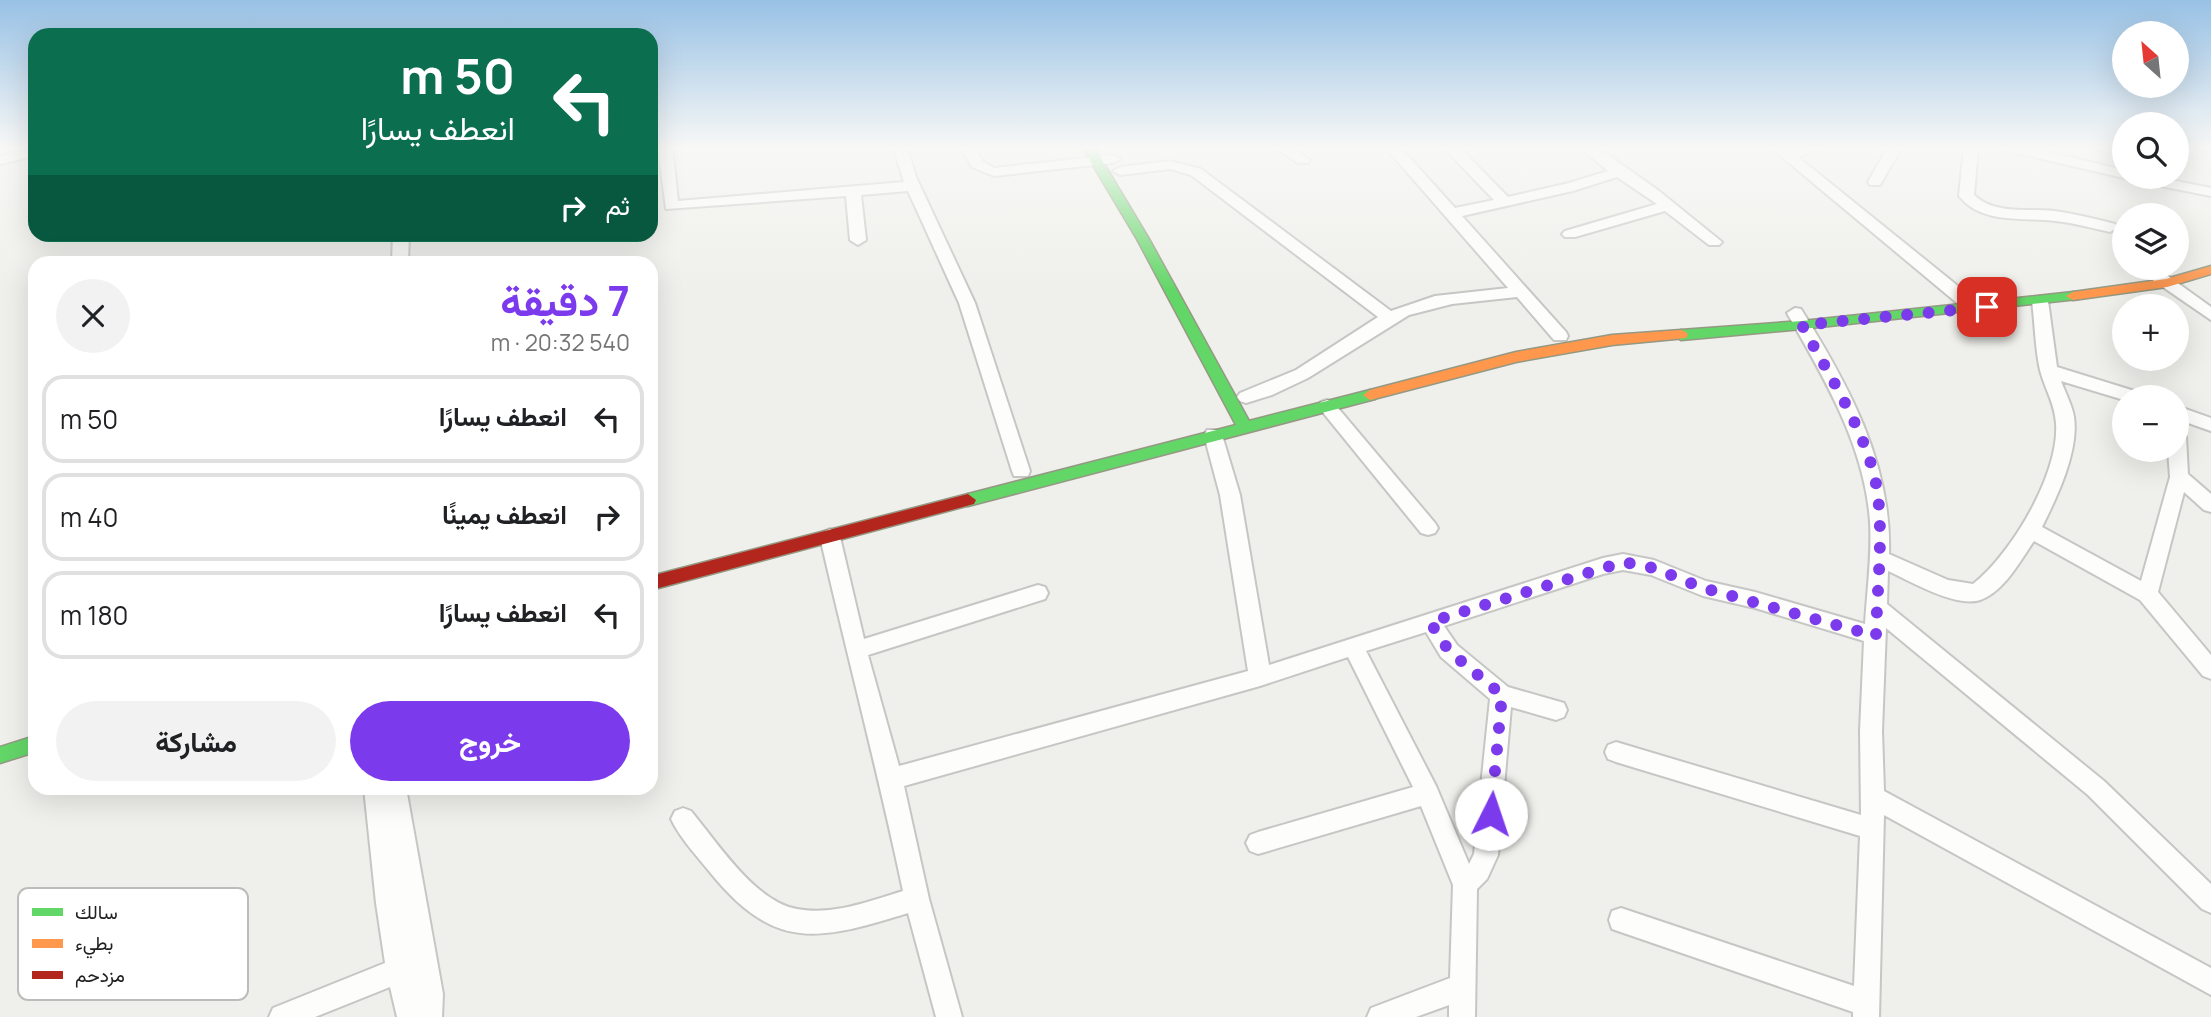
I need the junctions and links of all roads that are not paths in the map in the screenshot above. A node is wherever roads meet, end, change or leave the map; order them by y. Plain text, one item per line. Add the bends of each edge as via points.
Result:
1 (670, 194) edge
2 (802, 194) edge
3 (853, 194) edge
4 (917, 194) edge
5 (1116, 194) edge
6 (1132, 194) edge
7 (1226, 194) edge
8 (1433, 194) edge
9 (1497, 194) edge
10 (1536, 194) edge
11 (1652, 194) edge
12 (1834, 194) edge
13 (1966, 194) edge
14 (1504, 201) junction
15 (1668, 205) junction
16 (1450, 214) junction
17 (2110, 227) dead end
18 (1570, 234) dead end
19 (858, 240) dead end
20 (1714, 242) dead end
21 (2211, 253) edge
22 (2189, 260) edge
23 (2211, 270) edge
24 (2189, 272) edge
25 (2118, 280) edge
26 (2136, 280) edge
27 (2170, 280) edge
28 (2173, 280) edge
29 (1519, 292) junction
30 (1963, 299) junction
31 (2040, 301) junction
32 (2211, 304) edge
33 (2211, 316) edge
34 (1390, 318) junction
35 (1798, 319) junction
36 (1560, 336) junction
37 (2049, 371) junction
38 (2112, 390) edge
39 (1327, 406) junction
40 (1248, 416) junction
41 (2189, 417) edge
42 (2211, 425) edge
43 (1213, 435) junction
44 (2178, 462) edge
45 (1021, 471) junction
46 (2179, 477) junction
47 (2211, 505) edge
48 (1428, 528) dead end
49 (2031, 530) junction
50 (830, 537) junction
51 (1878, 558) junction
52 (658, 569) edge
53 (658, 581) edge
54 (1038, 593) dead end
55 (2147, 594) junction
56 (1877, 608) junction
57 (1430, 622) junction
58 (1876, 636) junction
59 (1354, 648) junction
60 (856, 650) junction
61 (2211, 670) edge
62 (1260, 677) junction
63 (1502, 695) junction
64 (1556, 710) dead end
65 (28, 746) edge
66 (1616, 752) dead end
67 (0, 755) edge
68 (28, 762) edge
69 (0, 768) edge
70 (891, 779) junction
71 (1428, 793) junction
72 (377, 795) edge
73 (395, 795) edge
74 (1873, 797) junction
75 (683, 819) dead end
76 (1872, 829) junction
77 (1258, 843) dead end
78 (1465, 886) junction
79 (917, 900) junction
80 (2211, 901) edge
81 (1621, 920) dead end
82 (398, 971) junction
83 (2211, 982) edge
84 (1462, 988) junction
85 (1866, 1010) edge
86 (282, 1017) edge
87 (410, 1017) edge
88 (429, 1017) edge
89 (949, 1017) edge
90 (1380, 1017) edge
91 (1462, 1017) edge

1 - 2 street via 671,206
3 - 19 street
4 - 45 street via 967,303
5 - 40 street
6 - 40 street
7 - 34 street
8 - 16 street
9 - 14 street
10 - 14 street
11 - 15 street
12 - 30 street
13 - 17 street via 1988,209
14 - 16 street
15 - 18 street
15 - 20 street
16 - 29 street
21 - 22 street
23 - 24 street
25 - 30 street
26 - 31 street
27 - 33 street
28 - 32 street
29 - 34 street via 1458,297
29 - 36 street
30 - 35 street
31 - 35 street
31 - 37 street
34 - 40 street via 1284,385
35 - 36 street
35 - 39 street via 1571,346
35 - 51 street via 1853,421 1872,470 1879,505
36 - 40 street
37 - 38 street
37 - 49 street via 2064,411 2065,431 2052,488
39 - 40 street
39 - 48 street
40 - 43 street
40 - 45 street
41 - 42 street
43 - 50 street
43 - 62 street via 1230,495
44 - 46 street
45 - 52 street
46 - 47 street
46 - 55 street
49 - 51 street via 1997,577 1976,593 1945,587
49 - 55 street
50 - 53 street
50 - 60 street
51 - 56 street
54 - 60 street
55 - 61 street
56 - 58 street
56 - 80 street via 2095,788
57 - 58 street via 1623,562
57 - 59 street
57 - 63 street via 1449,651
58 - 74 street
59 - 62 street
59 - 71 street
60 - 70 street
62 - 70 street
63 - 64 street
63 - 78 street via 1486,855
65 - 67 street
66 - 76 street
68 - 69 street
70 - 79 street
71 - 77 street
71 - 78 street
72 - 82 street
73 - 88 street via 430,995
74 - 76 street
74 - 83 street
75 - 79 street via 742,889 774,914 796,922 846,919
76 - 85 street
78 - 84 street
79 - 89 street
81 - 85 street
82 - 86 street
82 - 87 street
84 - 90 street
84 - 91 street

